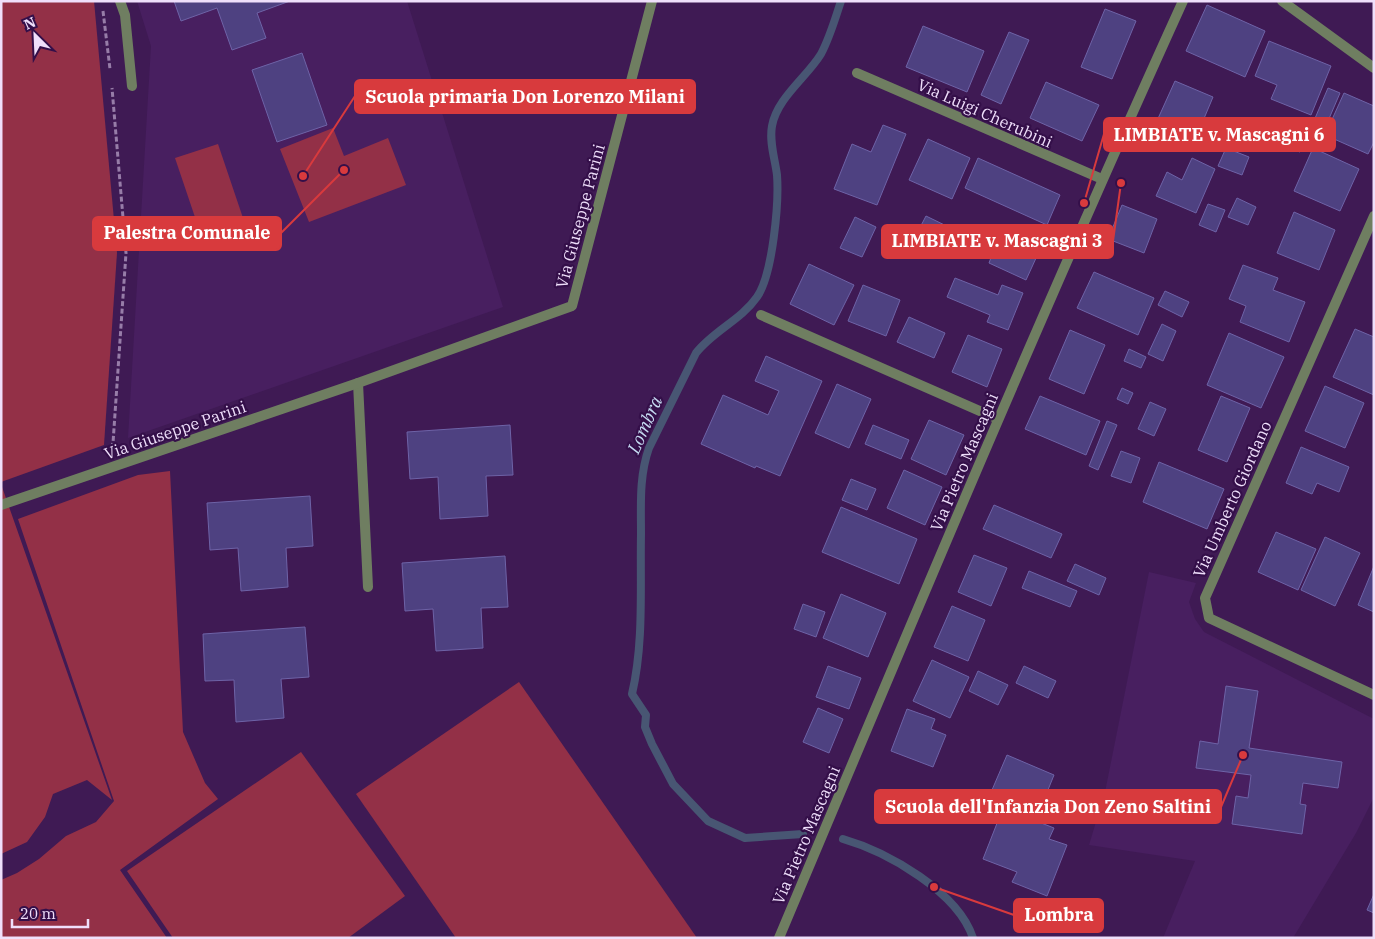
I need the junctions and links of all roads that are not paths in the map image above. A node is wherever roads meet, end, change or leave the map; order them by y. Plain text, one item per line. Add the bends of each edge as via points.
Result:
1 (120, 1) edge
2 (652, 1) edge
3 (1183, 1) edge
4 (1282, 1) edge
5 (1374, 68) edge
6 (857, 73) dead end
7 (132, 86) dead end
8 (1102, 179) junction
9 (1374, 216) edge
10 (1371, 229) edge
11 (761, 315) dead end
12 (358, 383) junction
13 (998, 419) junction
14 (1, 505) edge
15 (368, 587) dead end
16 (1374, 695) edge
17 (779, 938) edge

1 - 7 street via 125,15
2 - 12 street, Via Giuseppe Parini via 572,306
3 - 8 street, Via Pietro Mascagni
4 - 5 street
6 - 8 street, Via Luigi Cherubini
8 - 13 street, Via Pietro Mascagni
9 - 10 street
10 - 16 street, Via Umberto Giordano via 1205,598 1209,618
11 - 13 street
12 - 14 street, Via Giuseppe Parini
12 - 15 street
13 - 17 street, Via Pietro Mascagni

